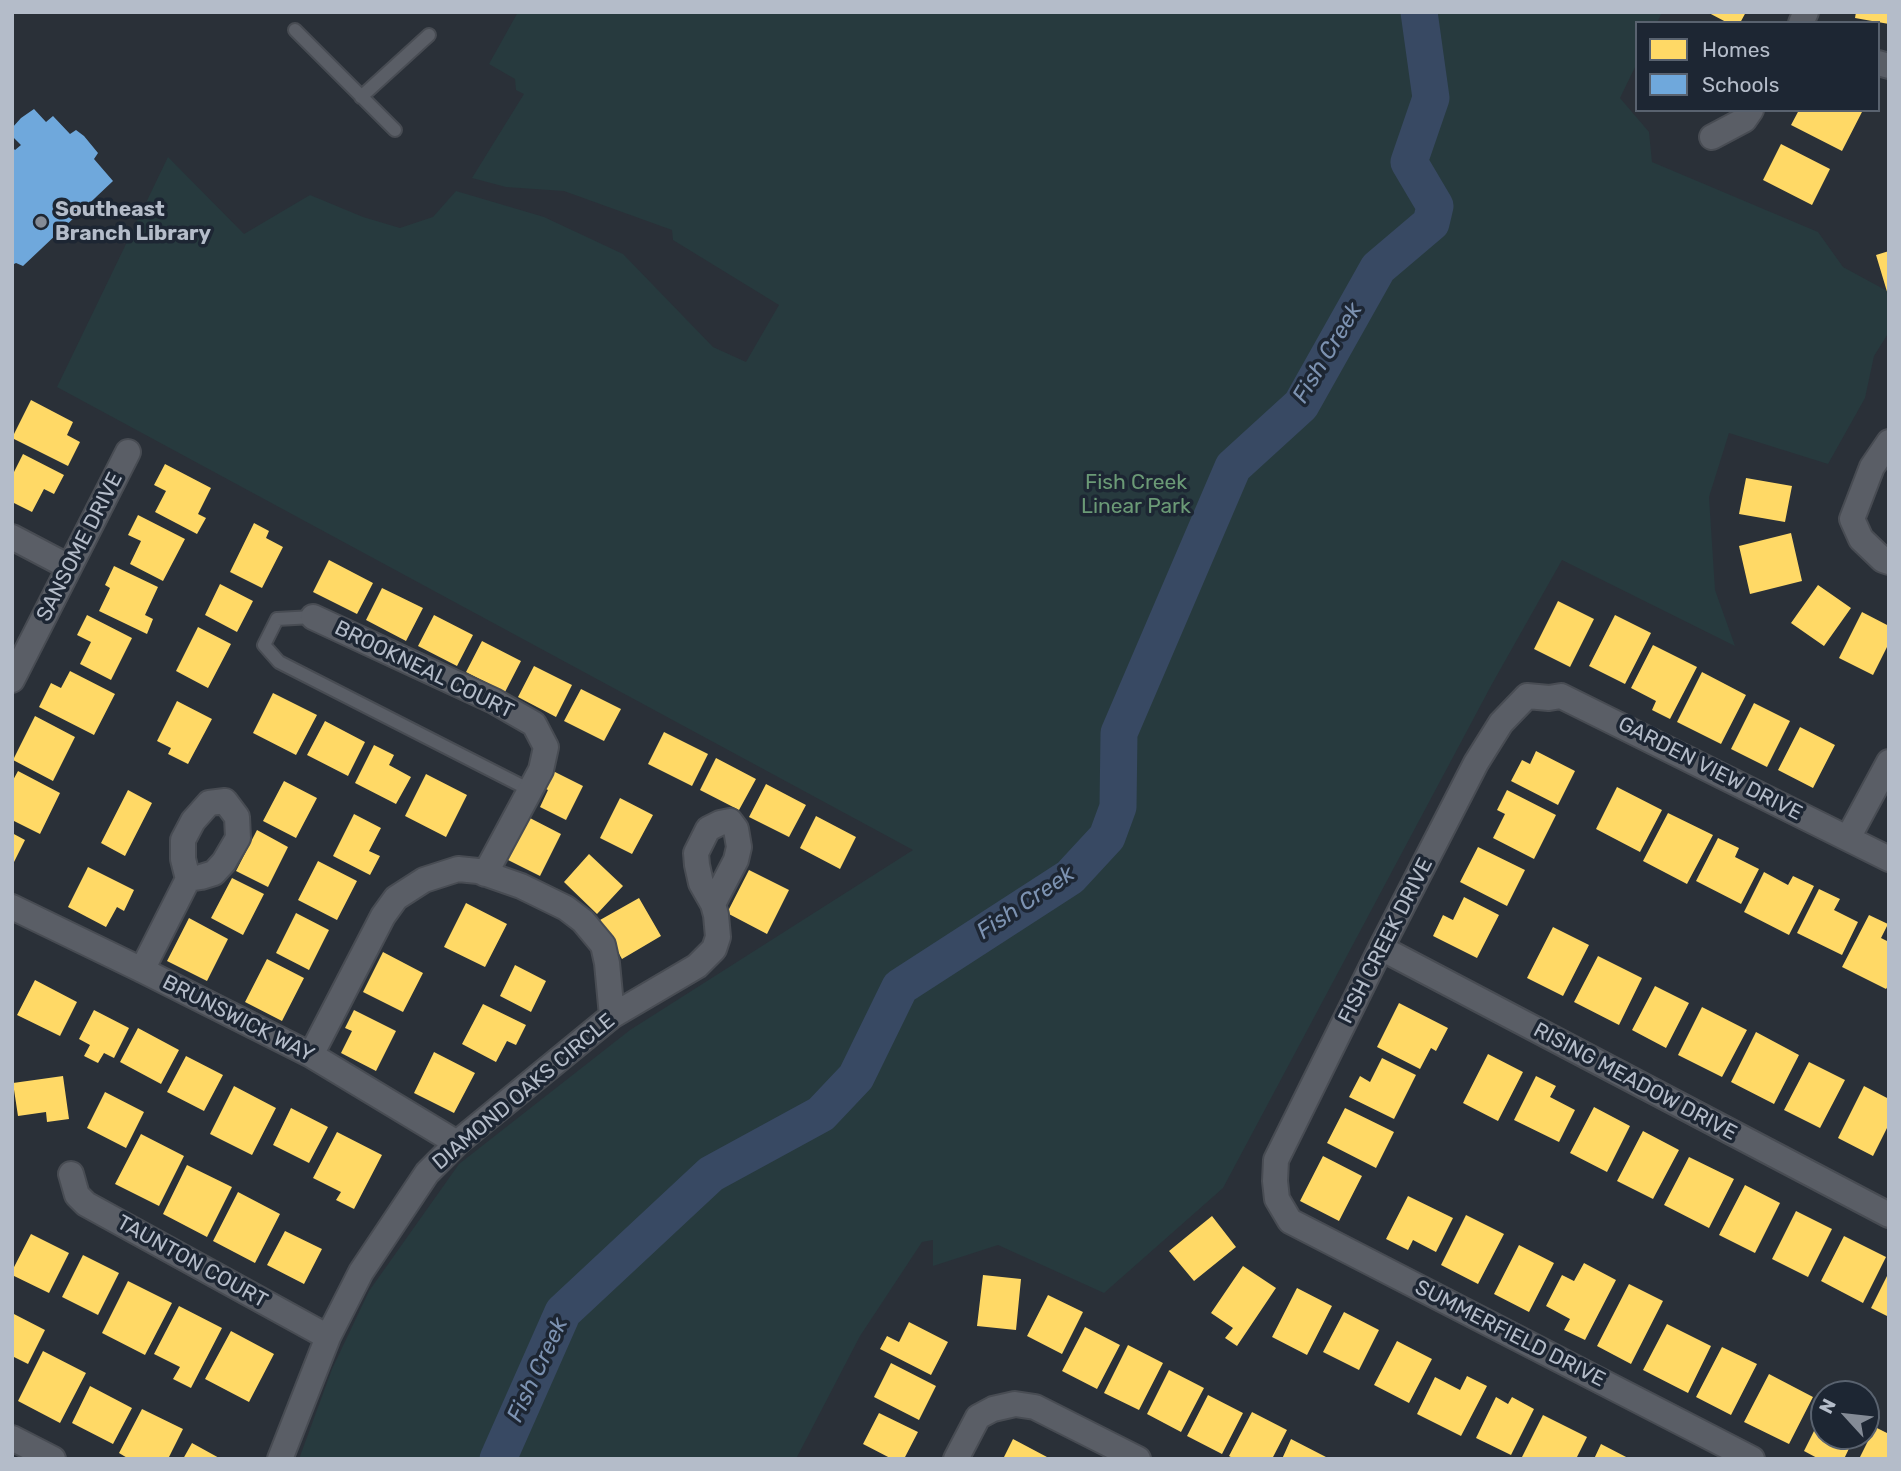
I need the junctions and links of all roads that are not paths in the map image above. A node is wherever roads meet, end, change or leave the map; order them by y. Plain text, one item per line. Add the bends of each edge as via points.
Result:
1 (295, 30) dead end
2 (429, 34) dead end
3 (361, 97) junction
4 (1750, 112) edge
5 (395, 130) dead end
6 (1712, 137) dead end
7 (1889, 442) edge
8 (128, 452) dead end
9 (12, 537) edge
10 (1889, 562) edge
11 (69, 567) junction
12 (313, 617) joint
13 (12, 680) edge
14 (1527, 696) joint
15 (1889, 762) edge
16 (530, 790) junction
17 (1847, 838) junction
18 (1889, 859) edge
19 (485, 874) junction
20 (188, 879) dead end
21 (713, 904) dead end
22 (12, 907) edge
23 (1381, 948) junction
24 (142, 970) junction
25 (612, 1016) junction
26 (311, 1055) junction
27 (457, 1143) junction
28 (71, 1174) dead end
29 (1277, 1199) joint
30 (1889, 1215) edge
31 (328, 1337) junction
32 (12, 1438) edge
33 (53, 1459) edge
34 (280, 1459) edge
35 (956, 1459) edge
36 (1138, 1459) edge
37 (1752, 1459) edge

1 - 3 lane
2 - 3 lane
3 - 5 lane
4 - 6 street via 1744,120
7 - 10 street via 1872,467 1852,519 1861,539
8 - 11 street, SANSOME DRIVE
9 - 11 street
11 - 13 street, SANSOME DRIVE
12 - 16 street, BROOKNEAL COURT via 534,724 546,747
12 - 16 lane via 277,619 264,645 279,662
14 - 17 street, GARDEN VIEW DRIVE via 1561,696
14 - 23 street, FISH CREEK DRIVE via 1501,723 1476,763
15 - 17 street
16 - 19 street, BROOKNEAL COURT
17 - 18 street, GARDEN VIEW DRIVE
19 - 25 street via 521,886 583,921 603,945
19 - 26 street via 458,869 424,880 396,898
20 - 24 street
21 - 25 street, DIAMOND OAKS CIRCLE via 718,937 698,966
22 - 24 street, BRUNSWICK WAY
23 - 29 street, FISH CREEK DRIVE via 1276,1160
23 - 30 street, RISING MEADOW DRIVE
24 - 26 street, BRUNSWICK WAY
25 - 27 street, DIAMOND OAKS CIRCLE
26 - 27 street, BRUNSWICK WAY
27 - 31 street, DIAMOND OAKS CIRCLE via 427,1174 369,1261
28 - 31 street, TAUNTON COURT via 77,1195 86,1204
29 - 37 street, SUMMERFIELD DRIVE via 1290,1221
31 - 34 street, DIAMOND OAKS CIRCLE
32 - 33 street
35 - 36 street via 978,1417 1015,1404 1035,1407

